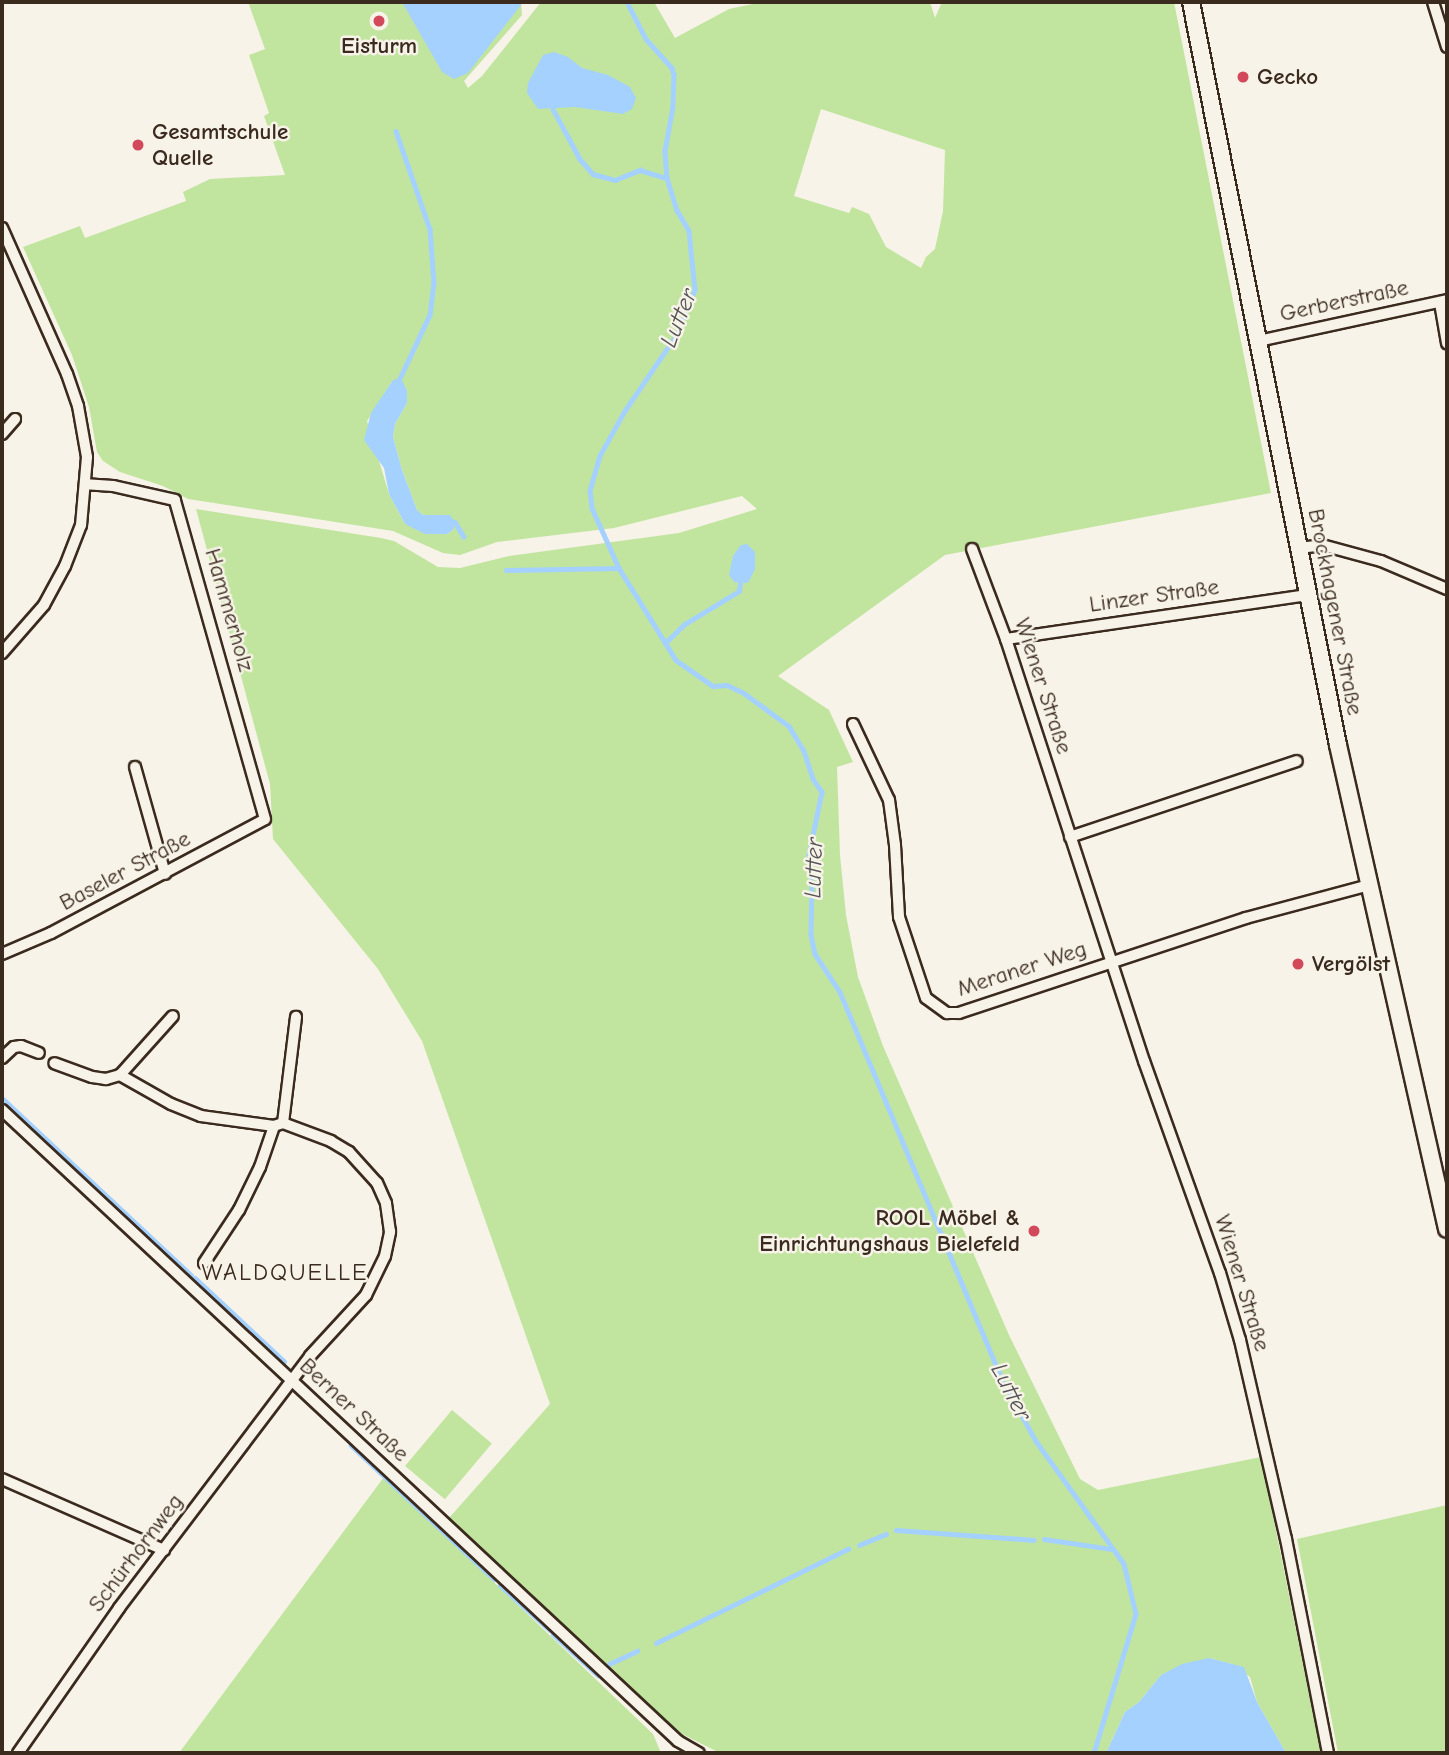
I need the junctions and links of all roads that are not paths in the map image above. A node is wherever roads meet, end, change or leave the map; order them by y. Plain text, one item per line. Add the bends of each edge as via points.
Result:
1 (1191, 2) edge
2 (1433, 2) edge
3 (1447, 47) edge
4 (2, 228) edge
5 (1443, 302) edge
6 (1258, 341) junction
7 (1447, 343) edge
8 (15, 419) dead end
9 (2, 433) edge
10 (87, 484) junction
11 (1299, 548) junction
12 (972, 549) dead end
13 (1447, 589) edge
14 (1308, 596) junction
15 (1006, 639) junction
16 (2, 653) edge
17 (853, 724) dead end
18 (1297, 761) dead end
19 (135, 766) dead end
20 (265, 819) joint
21 (1070, 837) junction
22 (165, 874) junction
23 (1369, 885) junction
24 (2, 954) edge
25 (1110, 962) junction
26 (173, 1016) dead end
27 (296, 1017) dead end
28 (39, 1053) dead end
29 (2, 1058) edge
30 (54, 1063) dead end
31 (120, 1075) junction
32 (2, 1110) edge
33 (278, 1125) junction
34 (1447, 1229) edge
35 (204, 1263) dead end
36 (293, 1382) junction
37 (2, 1479) edge
38 (164, 1550) junction
39 (18, 1753) edge
40 (699, 1753) edge
41 (1328, 1753) edge

1 - 6 main road, Brockhagener Straße
2 - 3 street
4 - 10 street via 67,374 85,442
5 - 6 street, Gerberstraße
5 - 7 street, Gerberstraße
6 - 11 main road, Brockhagener Straße
8 - 9 street
10 - 16 street via 81,525 55,586
10 - 20 street, Hammerholz via 176,500
11 - 13 street via 1322,545 1381,561
11 - 14 main road, Brockhagener Straße
12 - 15 street, Wiener Straße
14 - 15 street, Linzer Straße
14 - 23 main road, Brockhagener Straße
15 - 21 street, Wiener Straße
17 - 25 street, Meraner Weg via 889,800 899,917 926,998 947,1013 959,1013
18 - 21 street
19 - 22 street
20 - 22 street, Baseler Straße
21 - 25 street, Wiener Straße
22 - 24 street, Baseler Straße
23 - 25 street, Meraner Weg
23 - 34 main road, Brockhagener Straße
25 - 41 street, Wiener Straße via 1240,1340 1286,1539
26 - 31 street
27 - 33 street
28 - 29 street via 21,1046
30 - 31 street via 92,1077
31 - 33 street, Schürhornweg via 183,1110 220,1120
32 - 36 street, Berner Straße
33 - 35 street via 239,1210
33 - 36 street, Schürhornweg via 331,1141 364,1166 386,1203 390,1232 385,1256 366,1295 310,1356
36 - 38 street, Schürhornweg
36 - 40 street, Berner Straße via 678,1741
37 - 38 street
38 - 39 street, Schürhornweg

